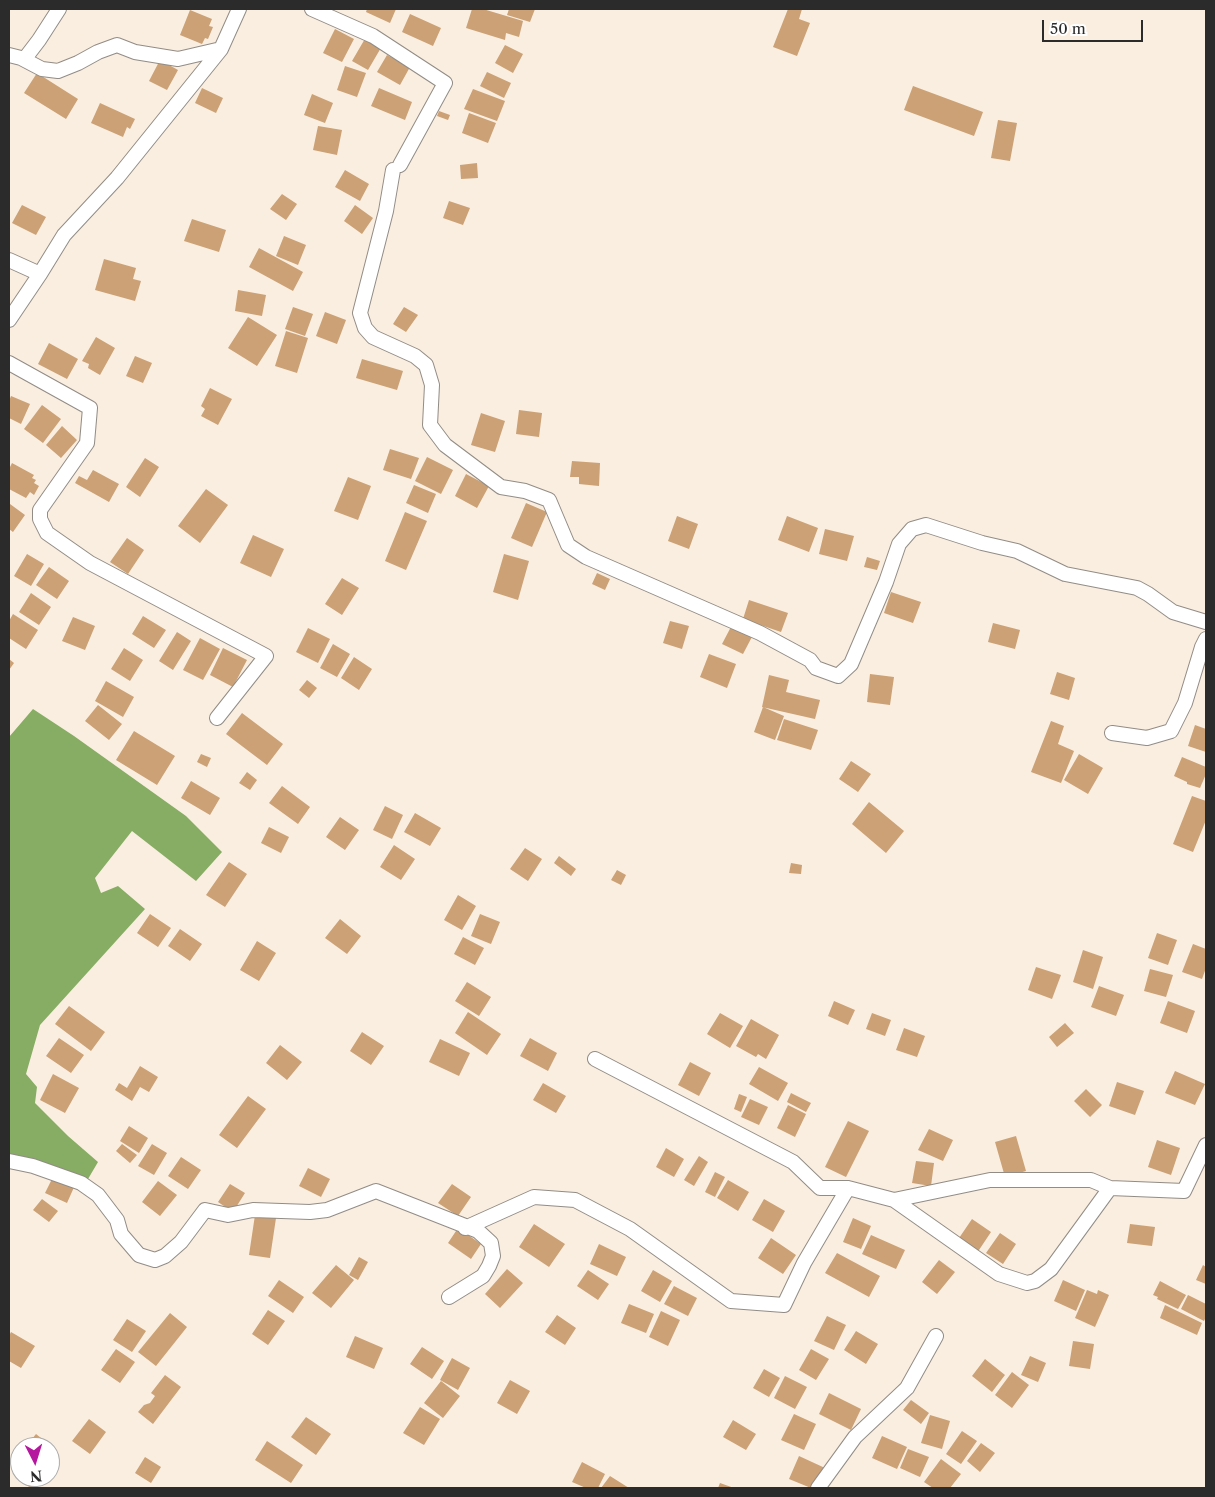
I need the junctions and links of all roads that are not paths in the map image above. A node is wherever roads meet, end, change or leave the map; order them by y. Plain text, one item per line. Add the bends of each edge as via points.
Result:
1 (59, 9) edge
2 (239, 9) edge
3 (312, 9) edge
4 (221, 49) junction
5 (15, 57) edge
6 (9, 260) edge
7 (40, 274) junction
8 (9, 320) edge
9 (9, 363) edge
10 (1206, 622) edge
11 (1206, 639) edge
12 (217, 718) dead end
13 (1112, 733) dead end
14 (594, 1059) dead end
15 (1206, 1144) edge
16 (9, 1161) edge
17 (848, 1188) junction
18 (1110, 1188) junction
19 (894, 1200) junction
20 (465, 1228) junction
21 (449, 1297) dead end
22 (936, 1336) dead end
23 (818, 1488) edge

1 - 5 street via 33,50 26,57
2 - 4 street
3 - 10 street via 373,36 444,83 396,167 360,313 365,328 373,337 415,356 426,365 432,385 430,425 445,445 501,487 549,500 568,544 586,557 760,633 810,660 816,668 838,676 851,664 899,544 912,528 926,525 1017,551 1065,574 1137,588 1174,612
4 - 5 street via 178,59 135,52 117,45 58,71 42,69
4 - 7 street via 118,178 64,235
6 - 7 street
7 - 8 street
9 - 12 street via 90,408 87,443 40,510 40,519 47,533 90,563 266,656
11 - 13 street via 1185,704 1171,731 1147,738
14 - 17 street via 793,1162 820,1188
15 - 18 street via 1184,1191
16 - 20 street via 81,1183 98,1195 117,1220 121,1234 139,1255 155,1260 181,1242 205,1210 228,1215 253,1210 328,1210 376,1191
17 - 19 street
17 - 20 street via 804,1263 784,1305 731,1301 630,1229 575,1200 534,1197
18 - 19 street via 1091,1180 990,1180
18 - 19 street via 1051,1269 1036,1281 1027,1283 999,1274
20 - 21 street via 478,1231 491,1243 493,1256 483,1276
22 - 23 street via 907,1388 855,1437

